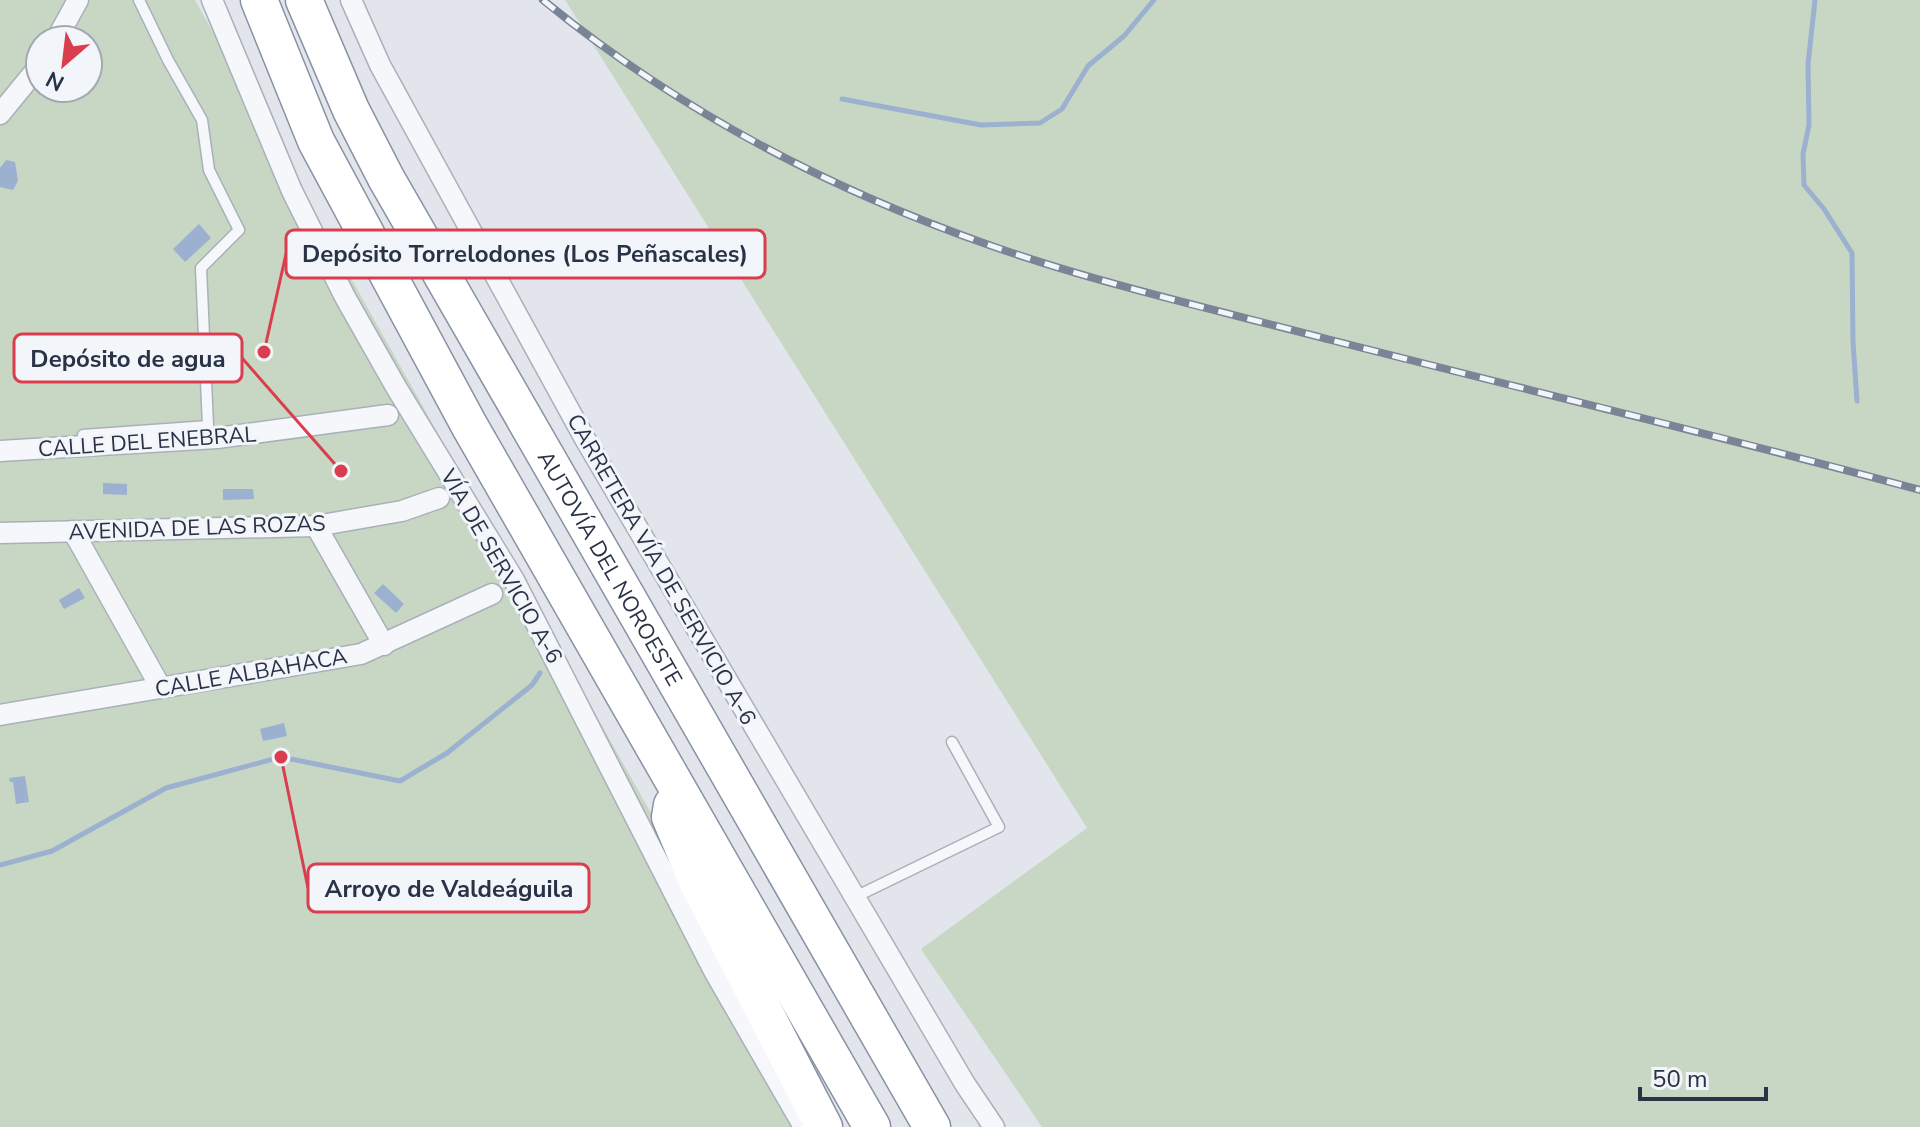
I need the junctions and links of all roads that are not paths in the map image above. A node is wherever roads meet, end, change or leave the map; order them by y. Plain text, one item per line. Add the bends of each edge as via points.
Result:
1 (78, 0) edge
2 (139, 0) edge
3 (212, 0) edge
4 (259, 0) edge
5 (304, 0) edge
6 (351, 0) edge
7 (65, 24) edge
8 (24, 85) edge
9 (0, 114) edge
10 (388, 415) dead end
11 (83, 435) dead end
12 (0, 451) edge
13 (439, 498) dead end
14 (316, 526) junction
15 (73, 531) junction
16 (0, 533) edge
17 (492, 594) dead end
18 (384, 645) junction
19 (161, 688) junction
20 (0, 715) edge
21 (952, 742) dead end
22 (675, 784) junction
23 (855, 897) junction
24 (804, 1127) edge
25 (824, 1127) edge
26 (872, 1127) edge
27 (932, 1127) edge
28 (994, 1127) edge

1 - 7 street
2 - 11 lane via 202,120 209,170 239,230 201,268 208,426
3 - 24 street, VÍA DE SERVICIO A-6 via 292,191 345,297 514,580 714,971
4 - 22 highway via 316,141 469,425
5 - 27 highway, AUTOVÍA DEL NOROESTE via 386,178
6 - 23 street, CARRETERA VÍA DE SERVICIO A-6 via 380,65 585,439
8 - 9 street
10 - 12 street, CALLE DEL ENEBRAL via 217,438
13 - 14 street, AVENIDA DE LAS ROZAS via 402,511
14 - 15 street, AVENIDA DE LAS ROZAS
14 - 18 street
15 - 16 street, AVENIDA DE LAS ROZAS
15 - 19 street
17 - 18 street, CALLE ALBAHACA
18 - 19 street, CALLE ALBAHACA via 361,654
19 - 20 street, CALLE ALBAHACA
21 - 23 lane via 999,827
22 - 25 highway via 670,817 697,881
22 - 26 highway
23 - 28 street, CARRETERA VÍA DE SERVICIO A-6

